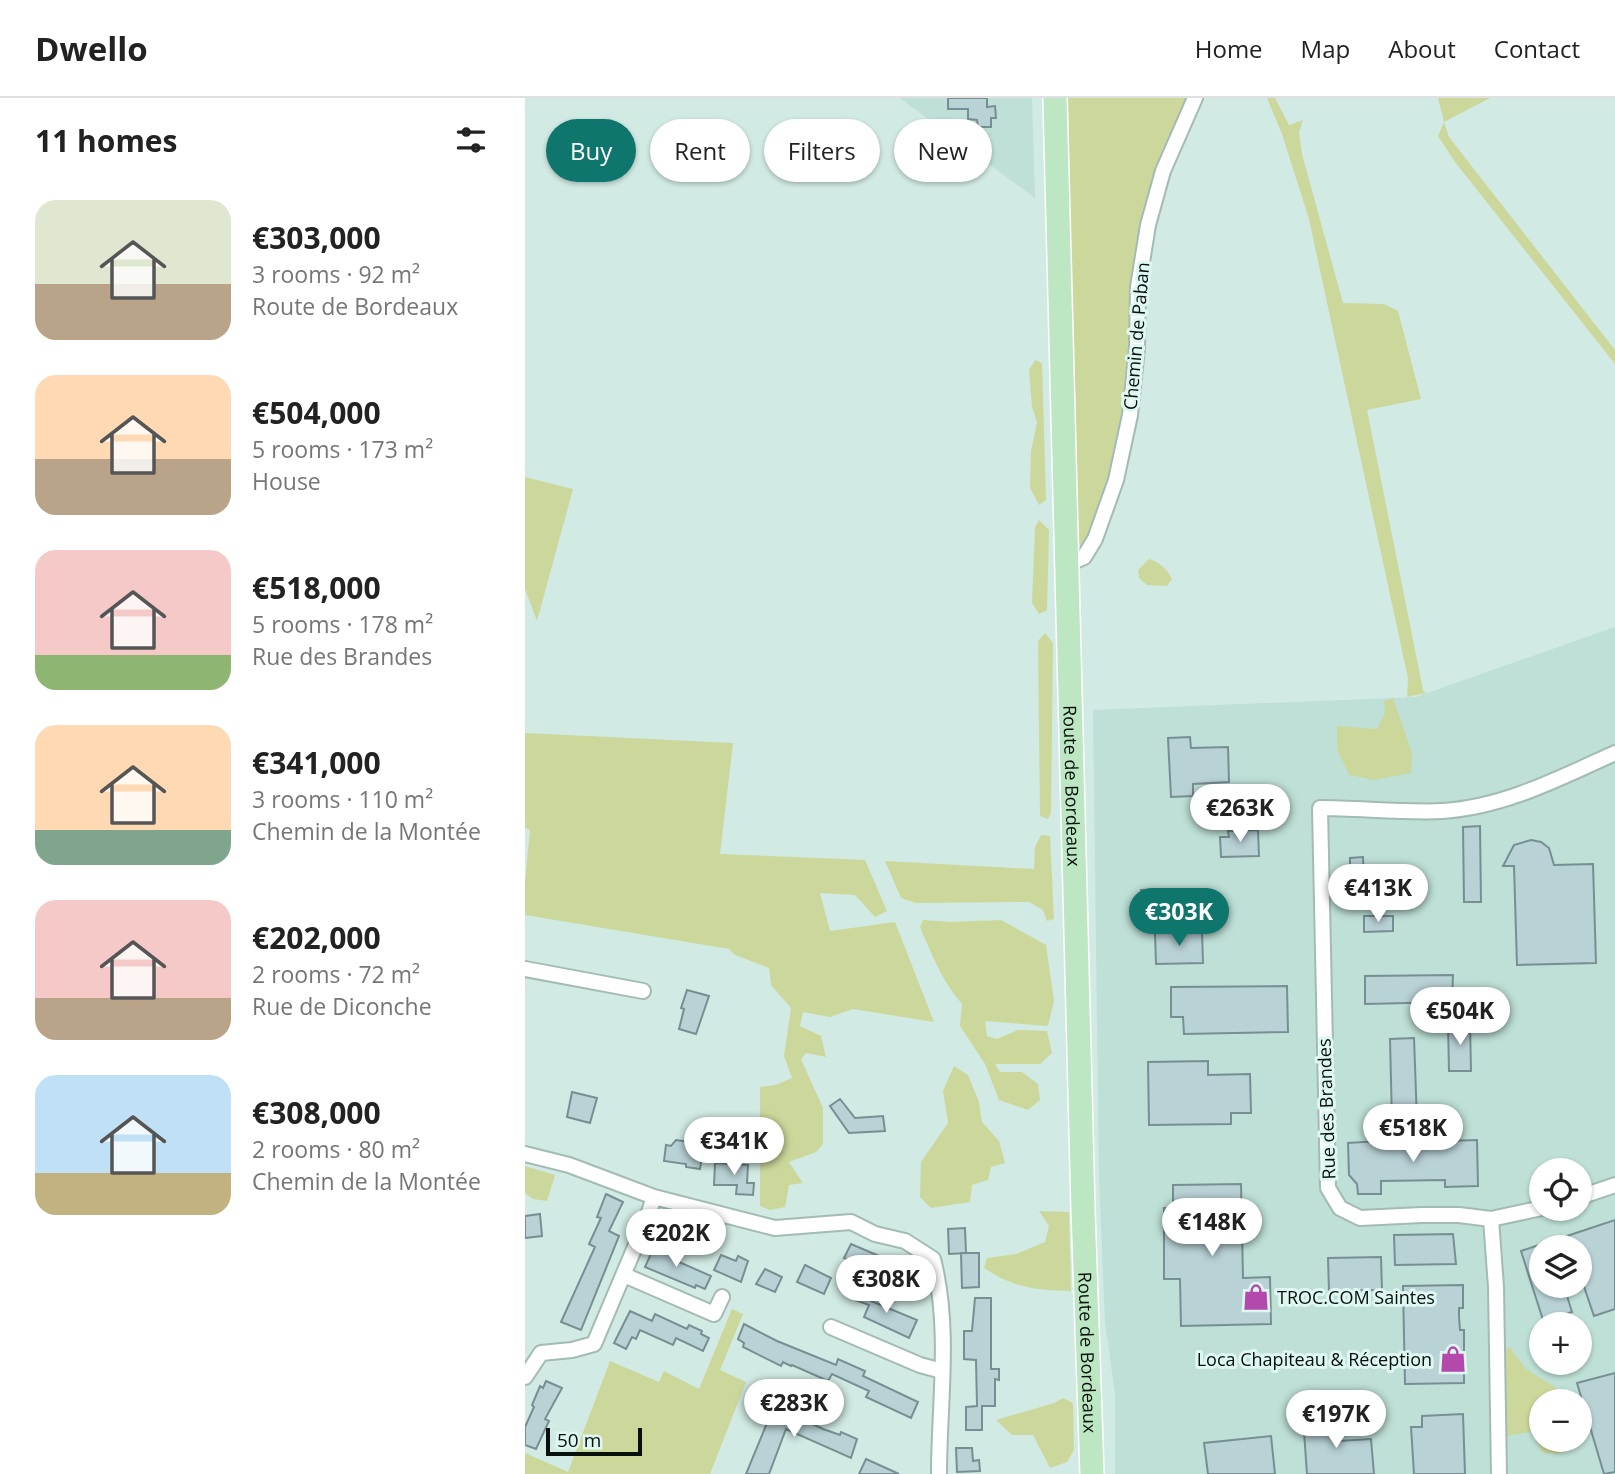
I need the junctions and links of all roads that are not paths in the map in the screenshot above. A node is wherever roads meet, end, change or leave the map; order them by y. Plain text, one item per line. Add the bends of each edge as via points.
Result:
1 (1055, 98) edge
2 (1195, 98) edge
3 (1068, 564) junction
4 (1615, 753) edge
5 (525, 969) edge
6 (643, 991) dead end
7 (525, 1154) edge
8 (1615, 1185) edge
9 (1592, 1193) edge
10 (655, 1197) junction
11 (1529, 1211) edge
12 (1491, 1219) junction
13 (624, 1275) junction
14 (722, 1297) dead end
15 (831, 1327) dead end
16 (942, 1371) junction
17 (525, 1377) edge
18 (939, 1474) edge
19 (1092, 1474) edge
20 (1499, 1474) edge

1 - 3 main road, Route de Bordeaux
2 - 3 street, Chemin de Paban via 1163,171 1148,225 1138,287 1130,415 1116,480 1095,539 1084,557
3 - 19 main road, Route de Bordeaux
4 - 12 street, Rue des Brandes via 1526,793 1486,804 1443,811 1320,808 1328,1188 1340,1208 1360,1218 1422,1214
5 - 6 street
7 - 10 street
8 - 9 street
10 - 13 street
10 - 16 street via 775,1228 851,1222 905,1241 933,1259 940,1287
11 - 12 street, Rue des Brandes
12 - 20 street
13 - 14 street via 713,1314
13 - 17 street via 594,1344 541,1353
15 - 16 street
16 - 18 street

